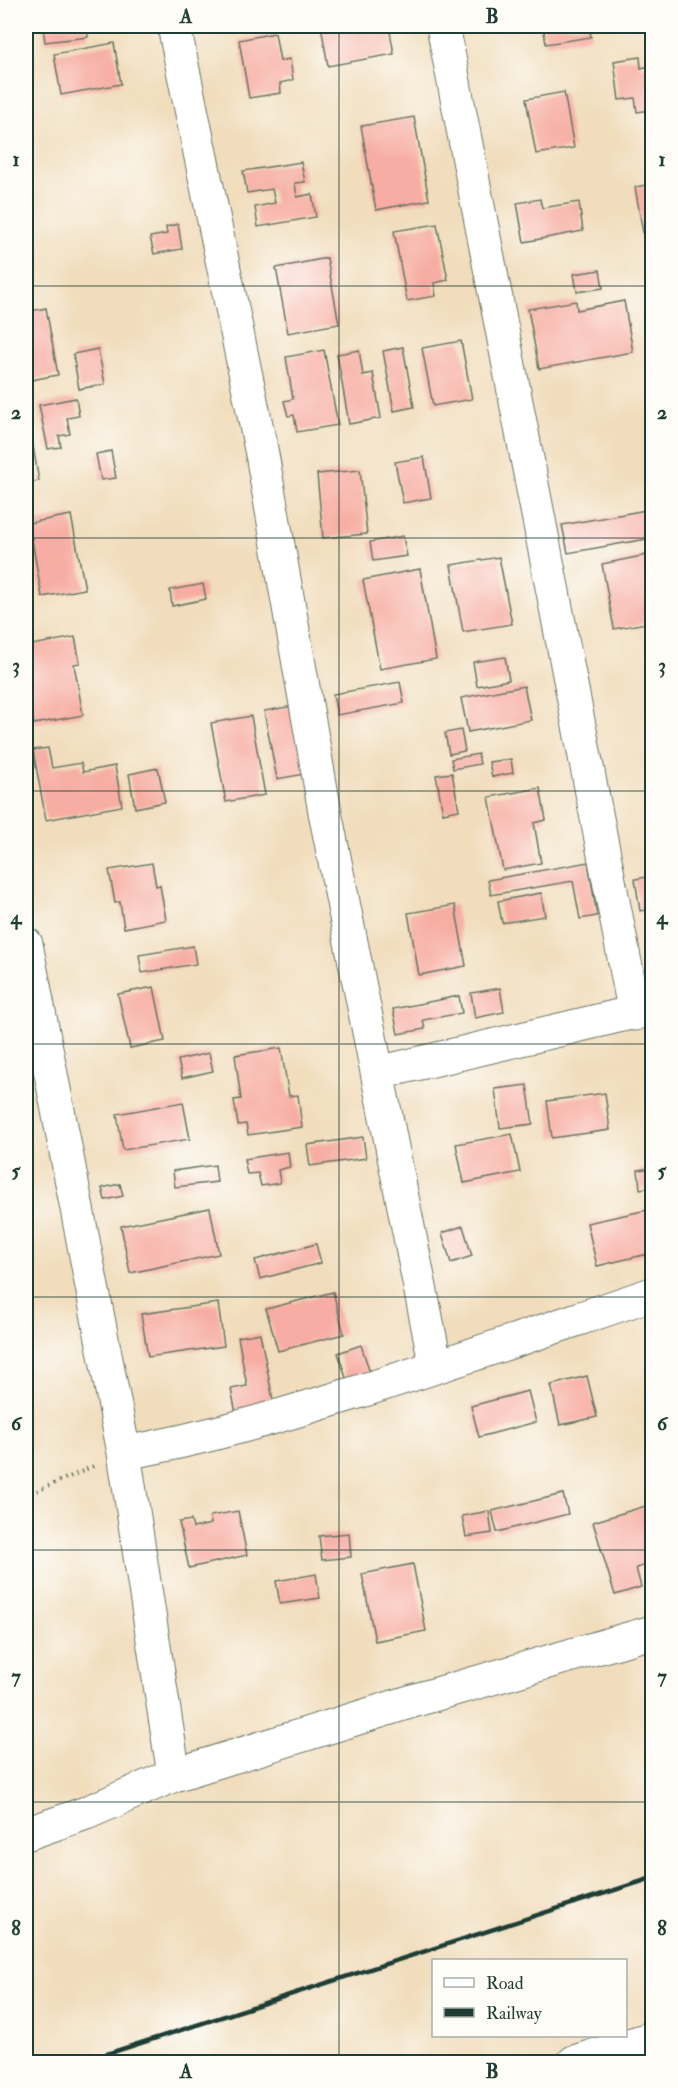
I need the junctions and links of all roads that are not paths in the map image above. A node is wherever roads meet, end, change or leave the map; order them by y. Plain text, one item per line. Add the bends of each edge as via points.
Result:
1 (174, 26) edge
2 (443, 26) edge
3 (26, 944) edge
4 (644, 1011) edge
5 (378, 1073) junction
6 (652, 1294) edge
7 (436, 1367) junction
8 (124, 1453) junction
9 (652, 1632) edge
10 (174, 1775) junction
11 (26, 1834) edge
12 (652, 2038) edge
13 (574, 2062) edge

1 - 5 street via 262,454 325,812
2 - 4 street
3 - 8 street
4 - 5 street
5 - 7 street
6 - 7 street
7 - 8 street via 265,1421
8 - 10 street
9 - 10 street
10 - 11 street
12 - 13 street

